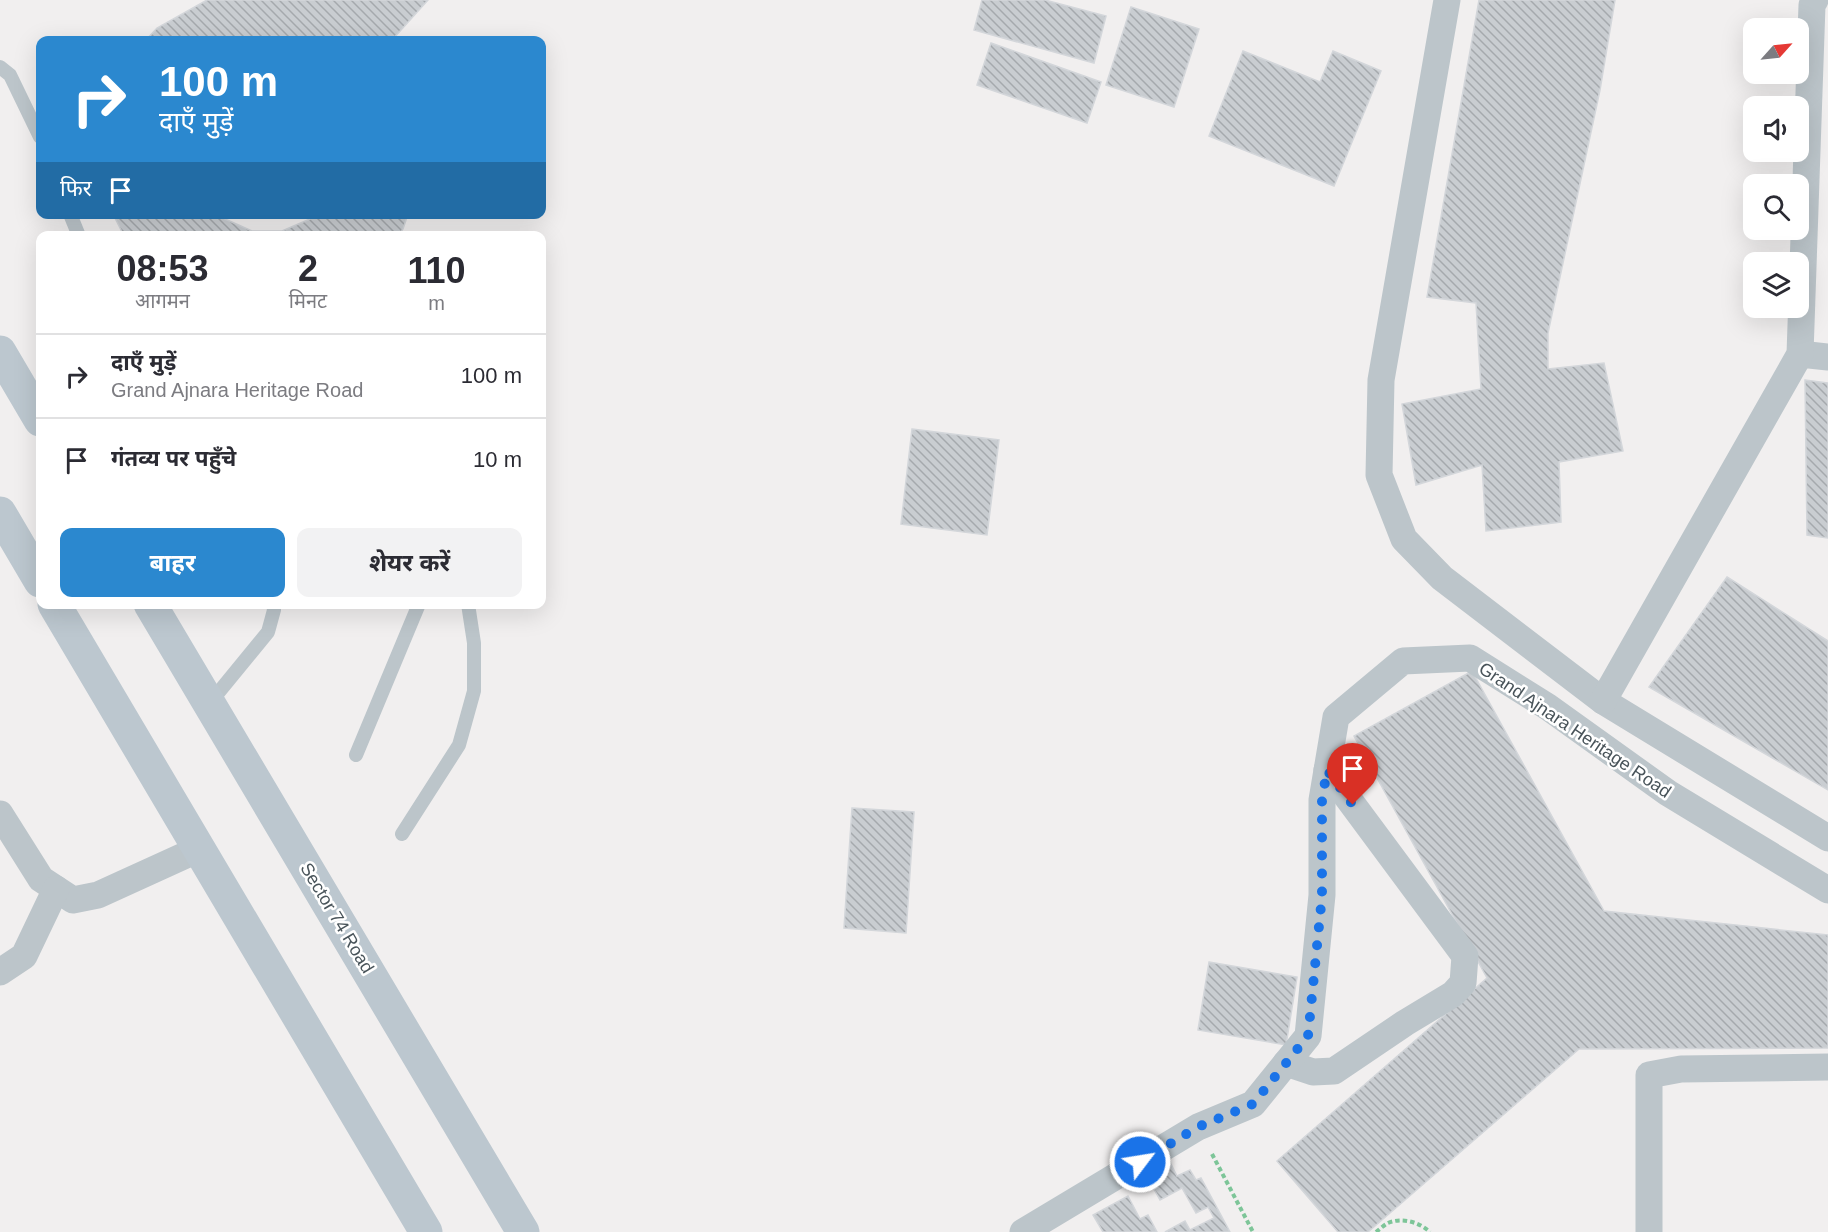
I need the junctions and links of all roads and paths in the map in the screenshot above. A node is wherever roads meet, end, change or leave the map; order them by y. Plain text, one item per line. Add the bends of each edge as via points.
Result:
1 (1447, 0) edge
2 (1815, 0) edge
3 (0, 67) edge
4 (36, 129) edge
5 (0, 352) edge
6 (1800, 354) junction
7 (1828, 357) edge
8 (36, 413) edge
9 (0, 513) edge
10 (36, 574) edge
11 (57, 609) edge
12 (153, 609) edge
13 (277, 609) edge
14 (417, 609) edge
15 (469, 609) edge
16 (1604, 701) junction
17 (209, 704) junction
18 (356, 755) dead end
19 (1327, 770) junction
20 (0, 814) edge
21 (402, 834) dead end
22 (1828, 838) edge
23 (199, 849) junction
24 (56, 889) junction
25 (1828, 890) edge
26 (0, 972) edge
27 (1286, 1063) junction
28 (1828, 1067) edge
29 (1198, 1127) junction
30 (426, 1232) edge
31 (523, 1232) edge
32 (1023, 1232) edge
33 (1253, 1232) edge
34 (1376, 1232) edge
35 (1430, 1232) edge
36 (1649, 1232) edge

1 - 16 street via 1381,380 1379,475 1404,539 1442,578
2 - 6 street
3 - 4 lane via 10,75
5 - 8 street
6 - 7 street
6 - 16 street
9 - 10 street
11 - 23 street
12 - 17 street, Sector 74 Road
13 - 17 lane via 268,632
14 - 18 lane
15 - 21 lane via 474,643 474,691 459,745
16 - 22 street
17 - 31 street, Sector 74 Road
19 - 25 street, Grand Ajnara Heritage Road via 1336,717 1403,661 1470,658 1548,707 1668,793
19 - 27 street, Grand Ajnara Heritage Road via 1322,800 1322,896 1308,1036
19 - 27 street via 1465,956 1463,983 1453,994 1334,1071 1313,1072
20 - 24 street via 41,879
23 - 24 street via 99,895 73,900
23 - 30 street
24 - 26 street via 24,956
27 - 29 street, Grand Ajnara Heritage Road via 1253,1104
28 - 36 street via 1681,1069 1649,1075
29 - 32 street, Grand Ajnara Heritage Road
29 - 33 path
34 - 35 path via 1388,1223 1403,1220

